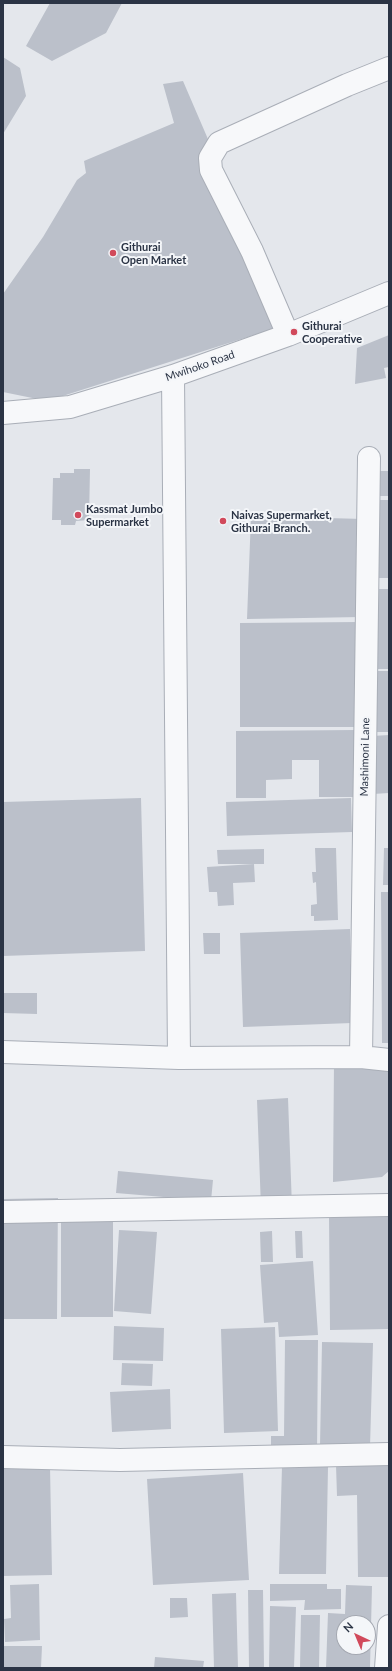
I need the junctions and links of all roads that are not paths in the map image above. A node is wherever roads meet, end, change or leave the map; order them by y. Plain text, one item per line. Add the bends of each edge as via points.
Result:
1 (389, 68) edge
2 (389, 293) edge
3 (288, 335) junction
4 (173, 376) junction
5 (3, 413) edge
6 (369, 458) dead end
7 (3, 1052) edge
8 (361, 1057) junction
9 (179, 1058) junction
10 (389, 1060) edge
11 (389, 1205) edge
12 (3, 1212) edge
13 (389, 1454) edge
14 (3, 1456) edge
15 (389, 1626) edge
16 (386, 1668) edge

1 - 3 street via 219,143 210,158 211,170 252,251
2 - 3 street, Mwihoko Road
3 - 4 street, Mwihoko Road
4 - 5 street, Mwihoko Road via 70,407
4 - 9 street
6 - 8 street, Mashimoni Lane
7 - 9 street
8 - 9 street
8 - 10 street
11 - 12 street
13 - 14 street via 120,1460
15 - 16 street

